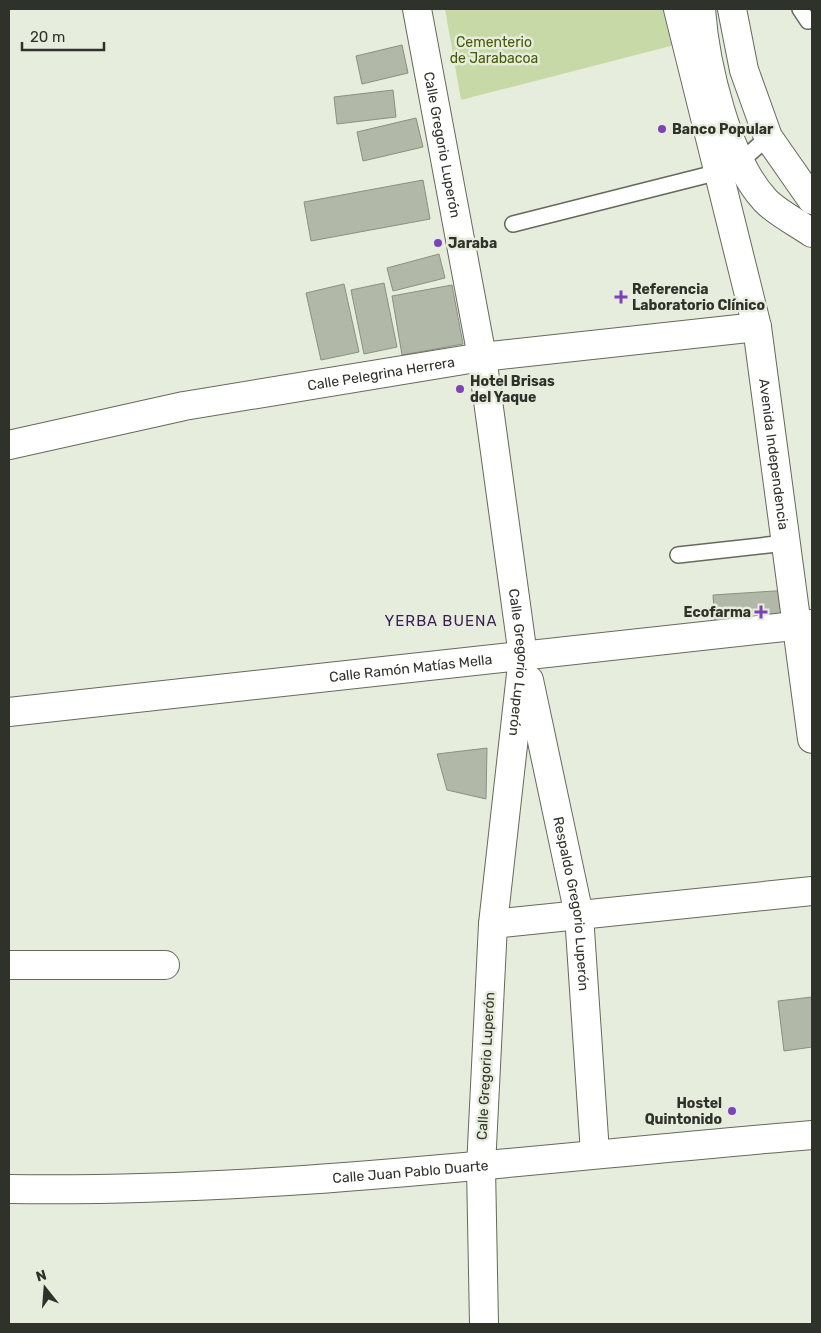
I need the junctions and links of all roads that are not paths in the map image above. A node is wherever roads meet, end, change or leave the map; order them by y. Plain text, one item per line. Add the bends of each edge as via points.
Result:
1 (417, 9) edge
2 (678, 9) edge
3 (701, 9) edge
4 (732, 9) edge
5 (800, 9) edge
6 (812, 20) edge
7 (768, 137) junction
8 (729, 167) junction
9 (812, 200) edge
10 (513, 224) dead end
11 (812, 233) edge
12 (757, 327) junction
13 (482, 357) junction
14 (9, 445) edge
15 (786, 543) junction
16 (678, 555) dead end
17 (805, 625) edge
18 (524, 656) junction
19 (9, 712) edge
20 (812, 740) edge
21 (812, 891) edge
22 (579, 915) junction
23 (493, 924) junction
24 (9, 965) edge
25 (165, 965) dead end
26 (812, 1134) edge
27 (595, 1153) junction
28 (481, 1167) junction
29 (9, 1189) edge
30 (484, 1324) edge

1 - 13 street, Calle Gregorio Luperón
2 - 8 street
3 - 8 street via 707,60 721,110
4 - 7 street via 744,70
5 - 6 lane via 808,21
7 - 8 lane
7 - 9 street
8 - 10 lane
8 - 11 street via 765,201
8 - 12 street, Avenida Independencia
12 - 13 street, Calle Pelegrina Herrera
12 - 15 street, Avenida Independencia
13 - 14 street, Calle Pelegrina Herrera via 184,406
13 - 18 street, Calle Gregorio Luperón
15 - 16 lane
15 - 17 street, Avenida Independencia
17 - 18 street, Calle Ramón Matías Mella
17 - 20 street, Avenida Independencia
18 - 19 street, Calle Ramón Matías Mella
18 - 22 street, Respaldo Gregorio Luperón
18 - 23 street, Calle Gregorio Luperón
21 - 22 street
22 - 23 street
22 - 27 street, Respaldo Gregorio Luperón
23 - 28 street, Calle Gregorio Luperón
24 - 25 street
26 - 27 street, Calle Juan Pablo Duarte
27 - 28 street, Calle Juan Pablo Duarte
28 - 29 street, Calle Juan Pablo Duarte via 105,1190
28 - 30 street, Calle Gregorio Luperón

